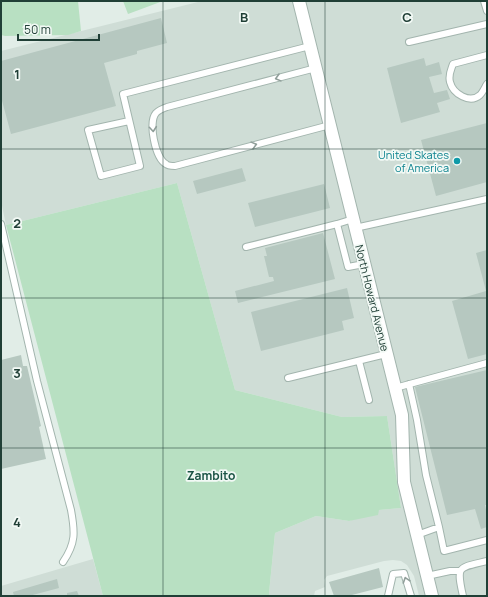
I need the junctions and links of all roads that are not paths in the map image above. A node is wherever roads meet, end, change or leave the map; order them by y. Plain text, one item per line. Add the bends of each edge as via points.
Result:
1 (301, 1) edge
2 (484, 1) edge
3 (487, 11) edge
4 (487, 24) edge
5 (409, 42) dead end
6 (310, 46) junction
7 (487, 55) edge
8 (316, 68) junction
9 (487, 84) edge
10 (129, 120) junction
11 (330, 125) junction
12 (487, 200) edge
13 (354, 223) junction
14 (1, 224) edge
15 (336, 224) junction
16 (246, 247) dead end
17 (364, 264) junction
18 (386, 354) junction
19 (359, 361) junction
20 (487, 363) edge
21 (288, 378) dead end
22 (409, 384) junction
23 (395, 388) junction
24 (369, 400) dead end
25 (440, 527) junction
26 (417, 535) junction
27 (487, 540) edge
28 (487, 560) edge
29 (63, 562) dead end
30 (460, 571) junction
31 (428, 576) junction
32 (388, 596) edge
33 (411, 596) edge
34 (432, 596) edge
35 (463, 596) edge

1 - 6 street, North Howard Avenue
2 - 3 lane
4 - 5 lane
6 - 8 street, North Howard Avenue
6 - 10 lane via 123,94
7 - 9 lane via 453,64 449,72 452,88 467,98 475,98 481,94
8 - 11 street, North Howard Avenue
8 -> 11 lane via 167,106 157,112 152,120 152,132 160,158 166,165 175,166
10 - 10 lane via 140,166 101,176 88,130
11 - 13 street, North Howard Avenue
12 - 13 lane
13 - 15 lane
13 - 17 street, North Howard Avenue
14 - 29 lane via 37,381 71,510 75,532 70,552
15 - 16 lane
15 - 17 lane via 348,267
17 - 18 street, North Howard Avenue
18 - 19 lane
18 - 23 street, North Howard Avenue
19 - 21 lane
19 - 24 lane
20 - 22 lane
22 - 23 lane
22 - 25 lane via 418,420 426,475
23 - 26 street, North Howard Avenue via 402,415 404,482
25 - 26 lane
25 - 27 lane via 444,551
26 - 31 street, North Howard Avenue
28 - 30 lane via 464,566
30 - 31 lane
30 - 35 lane
31 - 34 street, North Howard Avenue
33 -> 32 lane via 404,573 394,574

